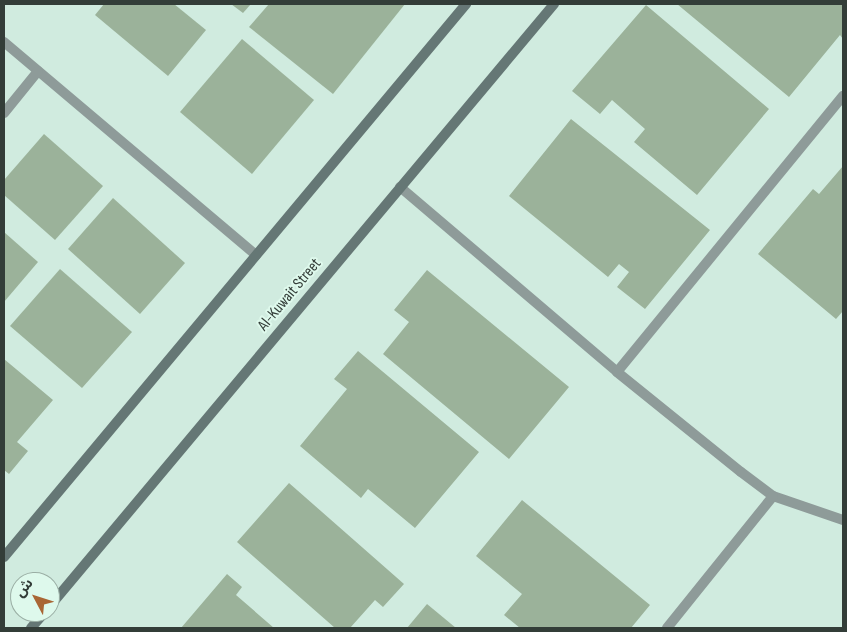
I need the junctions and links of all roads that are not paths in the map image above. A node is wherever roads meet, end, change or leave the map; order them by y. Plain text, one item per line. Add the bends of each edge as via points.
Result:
1 (466, 4) edge
2 (554, 4) edge
3 (4, 42) edge
4 (38, 71) junction
5 (843, 96) edge
6 (4, 113) edge
7 (400, 187) junction
8 (256, 255) junction
9 (617, 372) junction
10 (773, 496) junction
11 (843, 520) edge
12 (4, 557) edge
13 (60, 594) edge
14 (667, 628) edge

1 - 8 main road
2 - 7 main road, Al-Kuwait Street
3 - 4 street
4 - 6 street
4 - 8 street
5 - 9 street
7 - 9 street
7 - 13 main road, Al-Kuwait Street
8 - 12 main road
9 - 10 street
10 - 11 street
10 - 14 street

